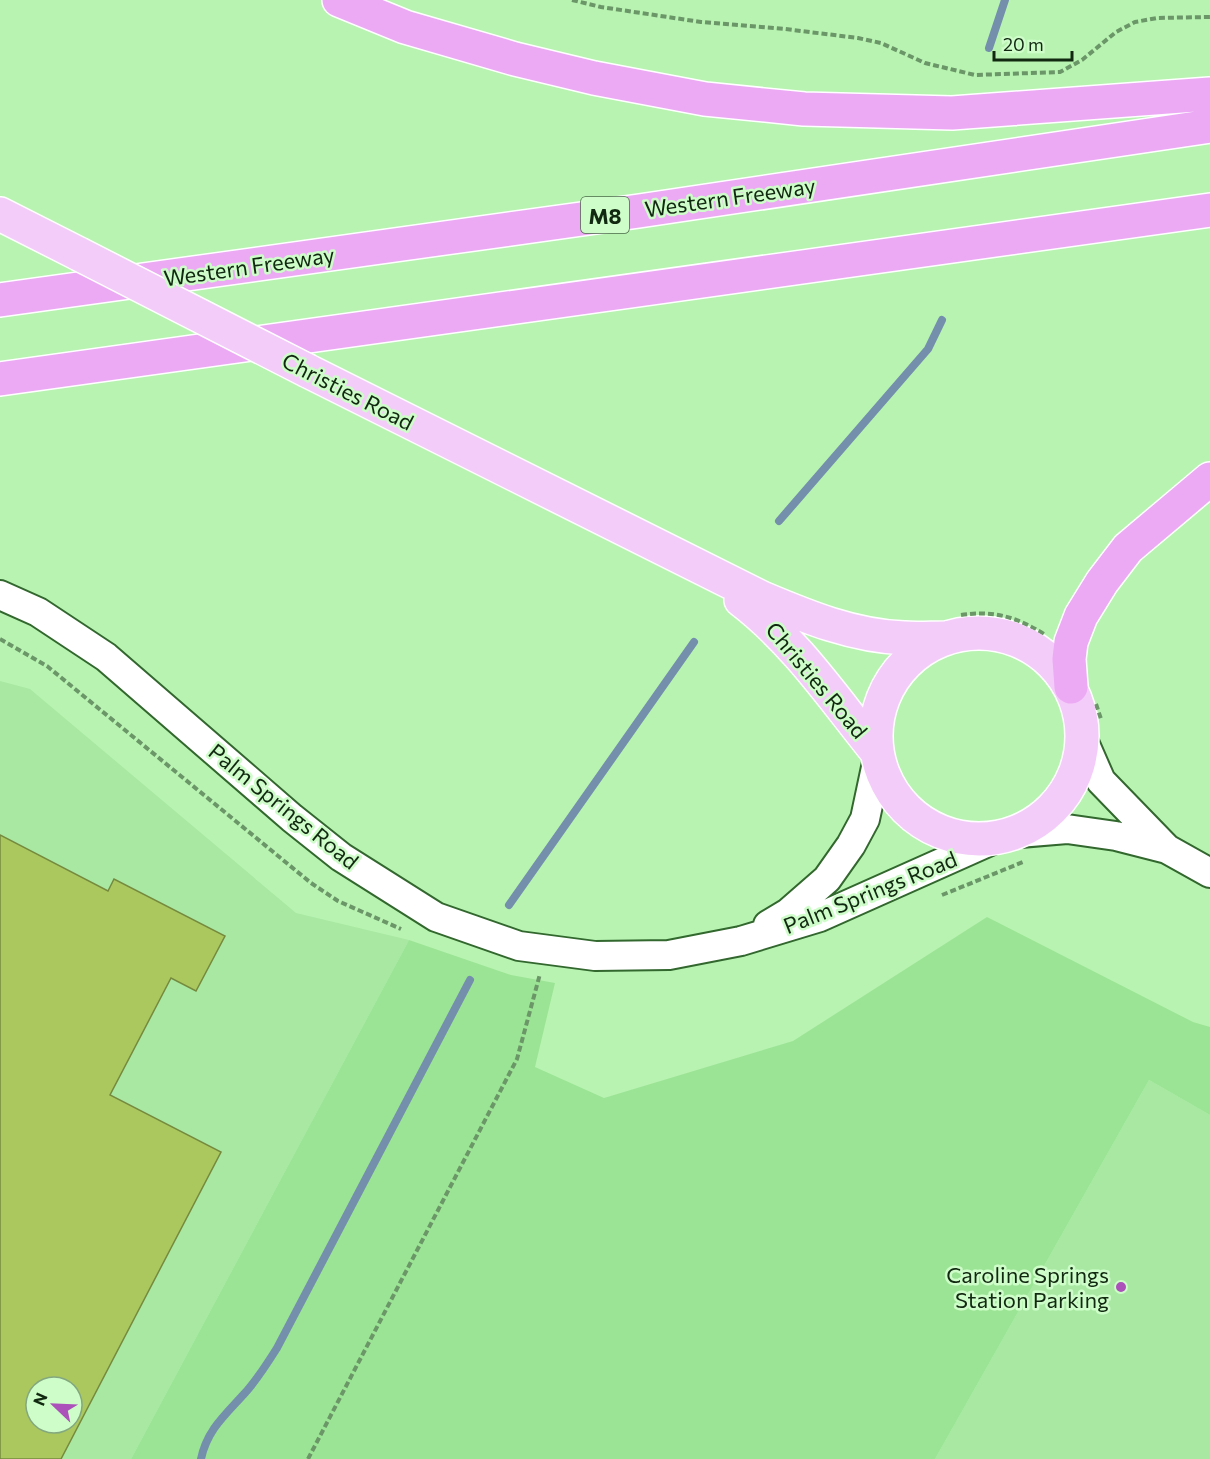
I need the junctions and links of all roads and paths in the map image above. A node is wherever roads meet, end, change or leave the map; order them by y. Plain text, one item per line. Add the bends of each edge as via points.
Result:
1 (339, 0) edge
2 (572, 0) edge
3 (1210, 17) edge
4 (1210, 94) edge
5 (1210, 126) edge
6 (1210, 210) edge
7 (0, 214) edge
8 (0, 300) edge
9 (0, 379) edge
10 (1210, 479) edge
11 (697, 567) junction
12 (0, 595) edge
13 (952, 626) junction
14 (1045, 635) dead end
15 (0, 639) edge
16 (1083, 693) junction
17 (1093, 733) junction
18 (878, 755) junction
19 (1002, 836) junction
20 (1167, 849) junction
21 (1210, 873) edge
22 (338, 901) dead end
23 (741, 941) junction
24 (540, 973) dead end
25 (309, 1459) edge

1 - 4 highway via 405,27 515,59 705,99 804,109 952,112
2 - 3 path via 701,22 858,38 881,43 925,63 975,75 1060,72 1135,22
5 - 8 highway, Western Freeway / M8
6 - 9 highway
7 - 11 main road, Christies Road, bridge
10 - 16 highway via 1128,548 1081,616 1069,659
11 - 13 main road, Christies Road via 762,598 851,630 903,638
11 - 18 main road, Christies Road via 764,618 799,653
12 - 23 street, Palm Springs Road via 38,612 106,657 341,857 436,917 519,946 595,956 669,954
13 - 14 path via 979,612 1009,616
13 - 16 main road via 1003,635 1030,645
13 - 18 main road via 897,672 882,699 876,728
15 - 22 path via 47,666 311,884
16 - 17 main road via 1080,713
16 - 17 path via 1096,709
17 - 19 main road via 1076,775 1057,804 1030,827
17 - 20 street via 1101,781
18 - 19 main road via 889,788 909,813 935,830 966,839
18 - 23 street, Palm Springs Road via 865,819 827,879 788,913
19 - 20 street via 1067,829
19 - 23 street, Palm Springs Road via 820,917
20 - 21 street
24 - 25 path via 517,1059

